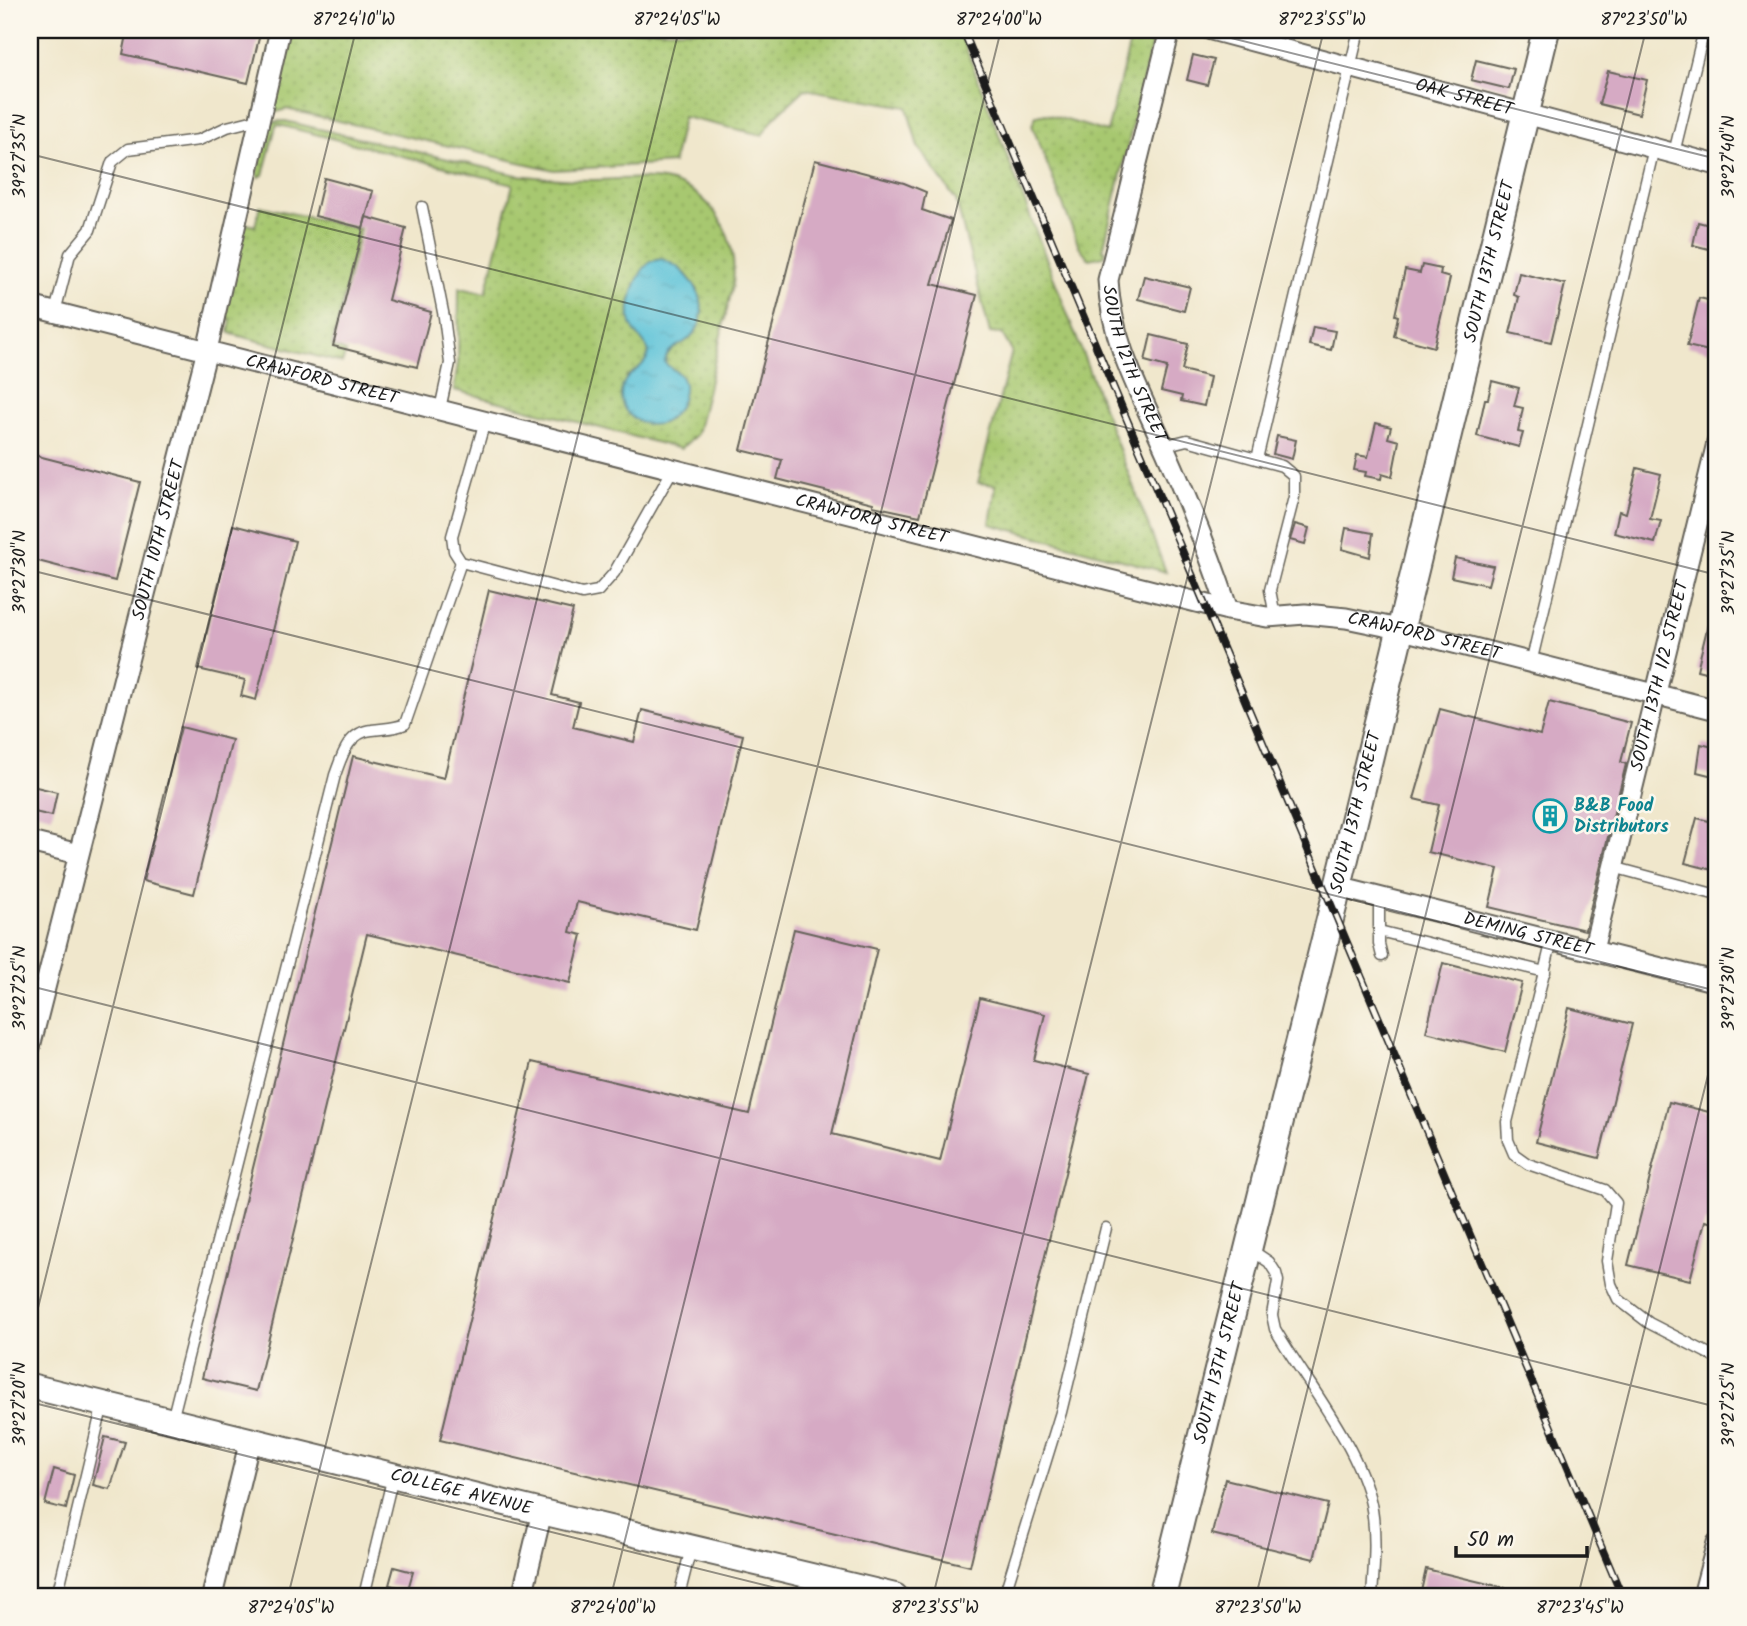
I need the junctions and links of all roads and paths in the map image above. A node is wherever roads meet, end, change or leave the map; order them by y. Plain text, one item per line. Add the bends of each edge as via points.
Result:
1 (280, 30) edge
2 (1170, 30) edge
3 (1211, 30) edge
4 (1359, 30) edge
5 (1546, 30) edge
6 (1704, 30) edge
7 (1351, 66) junction
8 (1526, 112) junction
9 (260, 119) junction
10 (1654, 148) junction
11 (1674, 153) junction
12 (1717, 165) edge
13 (422, 207) dead end
14 (30, 306) edge
15 (55, 312) junction
16 (206, 350) junction
17 (440, 409) junction
18 (485, 421) junction
19 (1717, 443) edge
20 (1163, 446) junction
21 (1257, 459) junction
22 (673, 469) junction
23 (461, 562) junction
24 (1228, 610) junction
25 (1275, 616) junction
26 (1399, 629) junction
27 (1531, 663) junction
28 (1654, 694) junction
29 (1717, 710) edge
30 (30, 842) edge
31 (78, 854) junction
32 (1613, 867) junction
33 (1338, 887) junction
34 (1717, 895) edge
35 (1379, 897) junction
36 (1379, 931) junction
37 (1553, 939) junction
38 (1593, 950) junction
39 (1382, 956) dead end
40 (1545, 972) junction
41 (1717, 979) edge
42 (30, 1047) edge
43 (1105, 1228) dead end
44 (1248, 1248) junction
45 (1717, 1357) edge
46 (30, 1385) edge
47 (103, 1404) junction
48 (172, 1421) junction
49 (250, 1440) junction
50 (393, 1476) junction
51 (542, 1513) junction
52 (1717, 1543) edge
53 (691, 1548) junction
54 (831, 1588) edge
55 (57, 1596) edge
56 (212, 1596) edge
57 (364, 1596) edge
58 (522, 1596) edge
59 (679, 1596) edge
60 (895, 1596) edge
61 (1004, 1596) edge
62 (1162, 1596) edge
63 (1372, 1596) edge
64 (1703, 1596) edge

1 - 9 street, SOUTH 10TH STREET
2 - 20 street, SOUTH 12TH STREET via 1108,280 1119,344
3 - 7 street, OAK STREET
4 - 7 lane
5 - 8 main road, SOUTH 13TH STREET
6 - 11 lane
7 - 8 street, OAK STREET
7 - 21 lane
8 - 10 street, OAK STREET
8 - 26 main road, SOUTH 13TH STREET
9 - 15 lane via 227,127 199,141 128,149 112,162 90,230 70,254
9 - 16 street, SOUTH 10TH STREET
10 - 11 street, OAK STREET
10 - 27 lane
11 - 12 street, OAK STREET
13 - 17 lane via 450,363
14 - 15 street, CRAWFORD STREET
15 - 16 street, CRAWFORD STREET
16 - 17 street, CRAWFORD STREET
16 - 31 street, SOUTH 10TH STREET
17 - 18 street, CRAWFORD STREET
18 - 22 street, CRAWFORD STREET
18 - 23 lane via 452,536
19 - 28 street, SOUTH 13TH 1/2 STREET
20 - 21 lane via 1187,440
20 - 24 street, SOUTH 12TH STREET via 1203,536
21 - 25 lane via 1282,466 1294,476 1294,497 1270,590
22 - 23 lane via 614,573 598,591 582,594
22 - 24 street, CRAWFORD STREET
23 - 48 lane via 405,724 356,735 345,748 335,775
24 - 25 street, CRAWFORD STREET
25 - 26 street, CRAWFORD STREET via 1346,618
26 - 27 street, CRAWFORD STREET
26 - 33 main road, SOUTH 13TH STREET
27 - 28 street, CRAWFORD STREET
28 - 29 street, CRAWFORD STREET
28 - 32 street, SOUTH 13TH 1/2 STREET
30 - 31 street
31 - 42 street, SOUTH 10TH STREET
32 - 34 lane
32 - 38 street, SOUTH 13TH 1/2 STREET
33 - 35 street, DEMING STREET
33 - 44 main road, SOUTH 13TH STREET
35 - 36 lane
35 - 37 street, DEMING STREET
36 - 39 lane
36 - 40 lane
37 - 38 street, DEMING STREET
37 - 40 lane
38 - 41 street, DEMING STREET
40 - 45 lane via 1507,1122 1514,1154 1528,1164 1605,1190 1616,1203 1607,1261 1618,1299 1649,1323
43 - 61 lane via 1061,1412
44 - 62 main road, SOUTH 13TH STREET
44 - 63 lane via 1273,1267 1278,1281 1273,1302 1275,1329 1363,1477 1374,1533
46 - 47 street, COLLEGE AVENUE
47 - 48 street, COLLEGE AVENUE
47 - 55 lane
48 - 49 street, COLLEGE AVENUE
49 - 50 street, COLLEGE AVENUE
49 - 56 street
50 - 51 street, COLLEGE AVENUE
50 - 57 lane
51 - 53 street, COLLEGE AVENUE
51 - 58 street
52 - 64 street
53 - 54 street, COLLEGE AVENUE
53 - 59 lane
54 - 60 street, COLLEGE AVENUE

